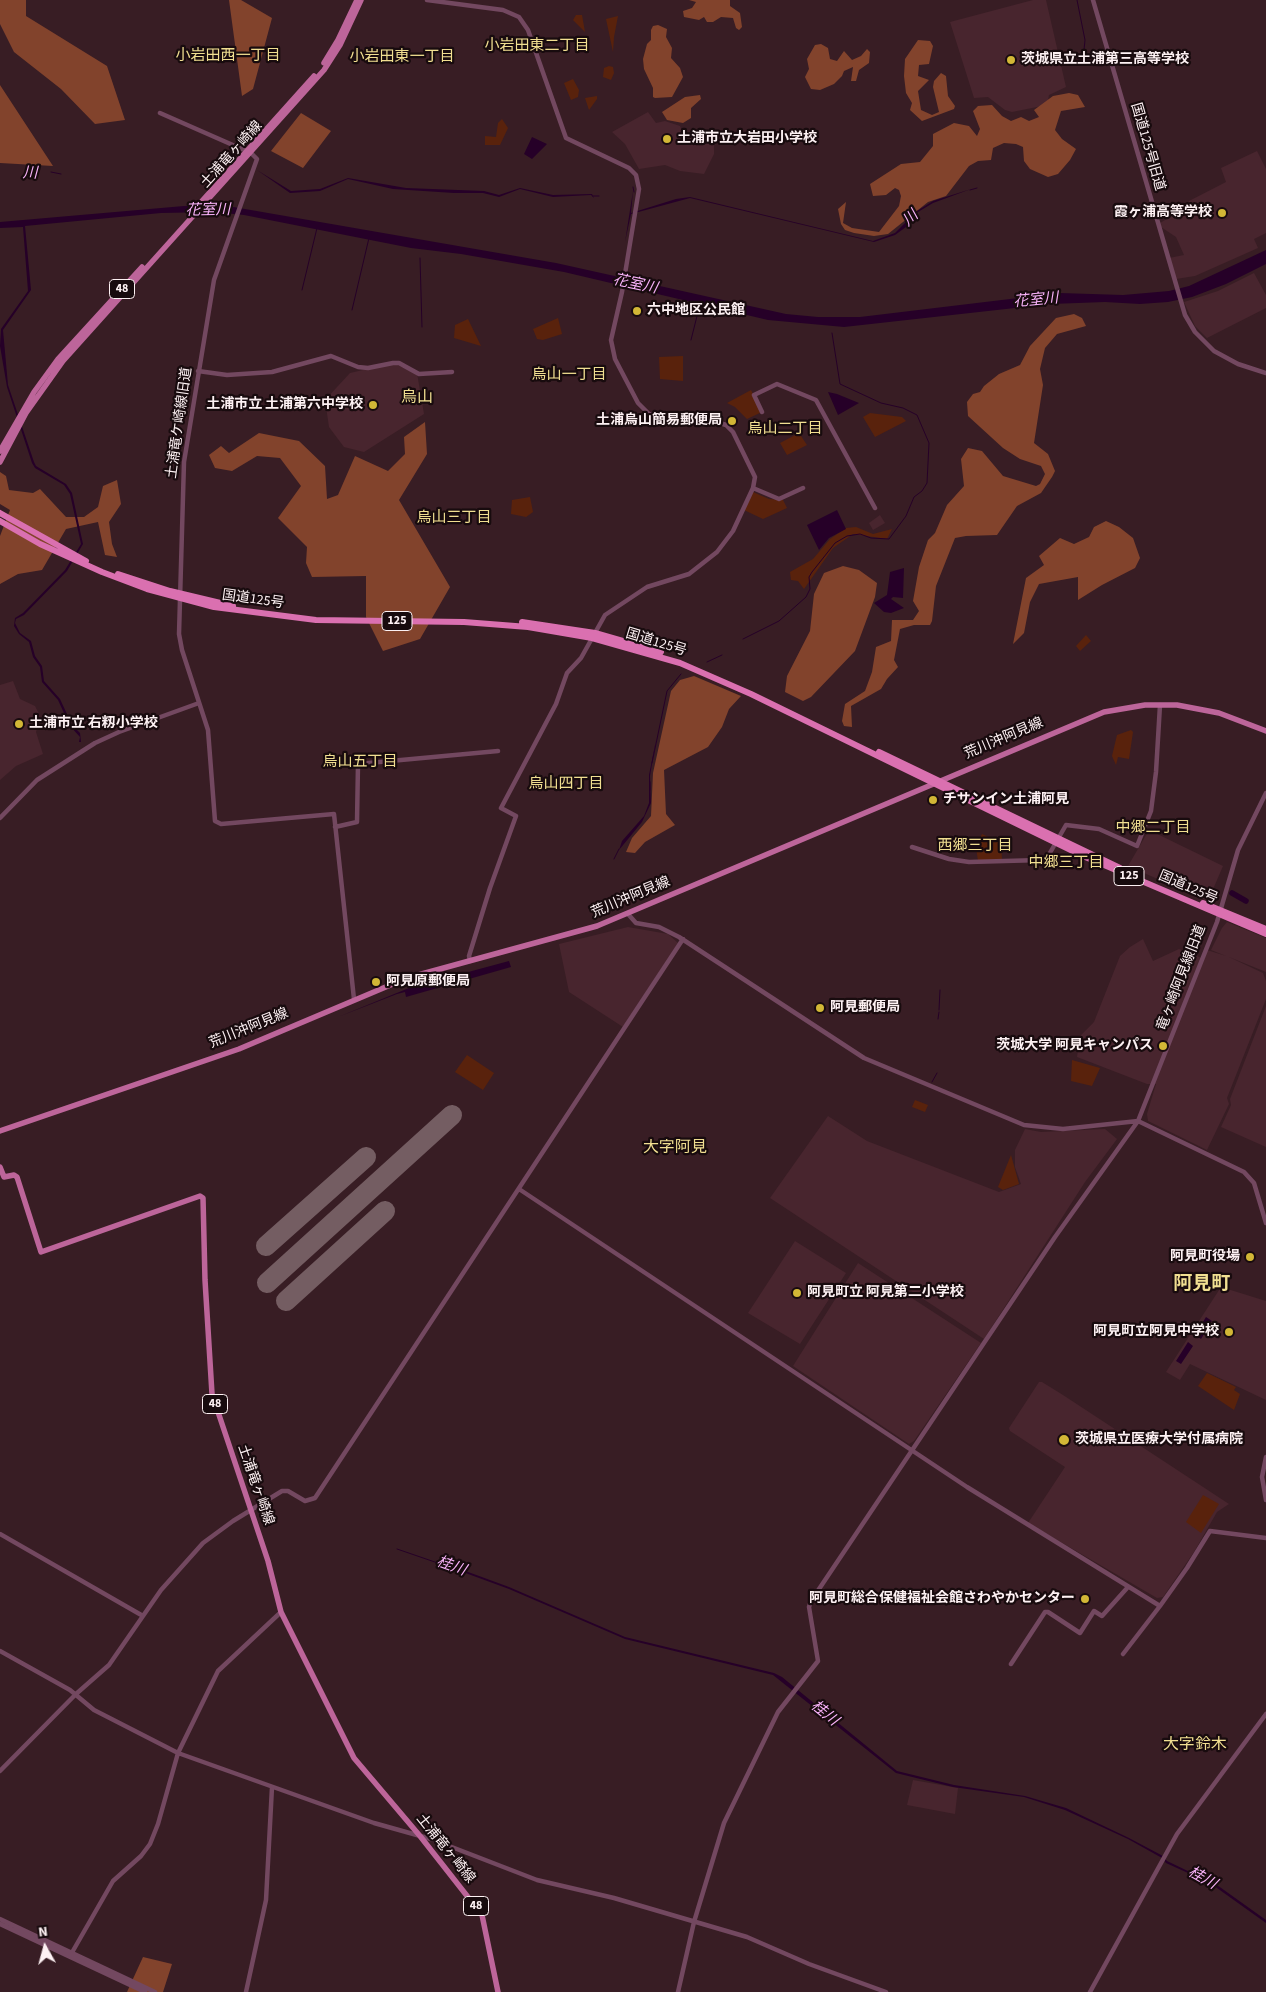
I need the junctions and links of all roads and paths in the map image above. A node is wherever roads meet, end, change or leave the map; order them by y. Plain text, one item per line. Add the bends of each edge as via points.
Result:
1 (357, 0) edge
2 (361, 0) edge
3 (427, 0) edge
4 (1093, 0) edge
5 (160, 113) dead end
6 (249, 152) junction
7 (189, 218) junction
8 (198, 371) junction
9 (452, 372) dead end
10 (1266, 373) edge
11 (762, 412) dead end
12 (0, 451) edge
13 (0, 462) edge
14 (753, 488) junction
15 (804, 488) dead end
16 (875, 508) dead end
17 (0, 515) edge
18 (0, 523) edge
19 (14, 527) junction
20 (86, 563) junction
21 (180, 596) junction
22 (594, 636) junction
23 (199, 703) junction
24 (1160, 705) junction
25 (1266, 731) edge
26 (498, 751) dead end
27 (936, 782) junction
28 (1266, 793) edge
29 (0, 818) edge
30 (335, 827) junction
31 (1057, 841) junction
32 (912, 847) dead end
33 (1220, 913) junction
34 (628, 914) junction
35 (1266, 929) edge
36 (1266, 934) edge
37 (683, 939) junction
38 (470, 962) junction
39 (354, 999) junction
40 (1138, 1121) junction
41 (0, 1131) edge
42 (0, 1167) edge
43 (519, 1188) junction
44 (1266, 1223) edge
45 (912, 1450) junction
46 (1266, 1457) edge
47 (1266, 1500) edge
48 (251, 1511) junction
49 (0, 1534) edge
50 (1266, 1538) edge
51 (1128, 1587) junction
52 (1160, 1606) junction
53 (281, 1612) junction
54 (143, 1616) junction
55 (0, 1651) edge
56 (1123, 1654) dead end
57 (1011, 1664) dead end
58 (76, 1694) junction
59 (1266, 1714) edge
60 (178, 1753) junction
61 (2, 1765) edge
62 (0, 1772) edge
63 (272, 1787) junction
64 (411, 1830) junction
65 (428, 1842) junction
66 (0, 1919) edge
67 (694, 1922) junction
68 (0, 1924) edge
69 (71, 1954) junction
70 (145, 1992) edge
71 (155, 1992) edge
72 (246, 1992) edge
73 (498, 1992) edge
74 (678, 1992) edge
75 (886, 1992) edge
76 (1090, 1992) edge

1 - 6 main road, 土浦竜ヶ崎線 / 48 via 320,68
2 - 6 main road, 土浦竜ヶ崎線 / 48 via 348,31 329,62
3 - 14 street via 503,10 519,17 528,30 566,138 634,171 639,189 611,349 645,411 658,418 726,425 754,470
4 - 10 street, 国道125号旧道 via 1175,286 1190,324 1214,350 1238,364
5 - 6 street
6 - 7 main road, 土浦竜ヶ崎線 / 48
6 - 8 street, 土浦竜ケ崎線旧道 via 257,159 257,164 214,280
7 - 12 main road, 土浦竜ヶ崎線 / 48 via 58,359 34,392
7 - 13 main road, 土浦竜ヶ崎線 / 48 via 63,361 26,413
8 - 9 street via 227,375 272,372 331,356 358,367 399,363 419,374
8 - 21 street, 土浦竜ケ崎線旧道 via 184,462
11 - 16 street via 754,395 777,384 816,400
14 - 15 street via 779,499
14 - 22 street via 730,537 717,552 689,574 636,593 602,618
17 - 19 highway, 国道125号 / 125
17 - 20 highway
18 - 19 highway, 国道125号 / 125
18 - 20 highway via 46,550
19 - 20 highway, 国道125号 / 125
20 - 21 highway, 国道125号 / 125
21 - 22 highway, 国道125号 / 125 via 293,614 491,619 548,625
21 - 23 street, 土浦竜ケ崎線旧道 via 180,641
22 - 27 highway, 国道125号 / 125 via 653,649 707,669
22 - 38 street via 565,678 556,704 501,808 516,816 490,888 469,956
23 - 29 street via 95,743 37,780
23 - 30 street, 土浦竜ケ崎線旧道 via 208,730 216,824 332,814
24 - 25 main road, 荒川沖阿見線 via 1208,710
24 - 27 main road, 荒川沖阿見線 via 1126,707 1091,716
24 - 31 street via 1151,812 1138,846 1099,829 1069,826 1064,828
26 - 30 street via 358,764 356,822
27 - 31 highway, 国道125号 / 125
27 - 34 main road, 荒川沖阿見線
28 - 33 street, 竜ヶ崎阿見線旧道 via 1240,845
30 - 39 street
31 - 32 street via 1047,858 1042,860 957,861
31 - 33 highway, 国道125号 / 125
33 - 35 highway, 国道125号 / 125
33 - 36 highway, 国道125号 / 125
33 - 40 street, 竜ヶ崎阿見線旧道
34 - 37 street via 636,923 659,927
34 - 38 main road, 荒川沖阿見線 via 580,933
37 - 40 street via 864,1058 1019,1123 1054,1129
37 - 43 street
38 - 39 main road, 荒川沖阿見線 via 407,978
39 - 41 main road, 荒川沖阿見線 via 239,1049
40 - 44 street via 1248,1175 1257,1189
40 - 45 street, 竜ヶ崎阿見線旧道 via 1090,1186
42 - 48 main road, 土浦竜ヶ崎線 / 48 via 4,1177 17,1177 41,1252 200,1196 203,1198 212,1394
43 - 45 street
43 - 48 street via 315,1498 305,1501 282,1491
45 - 51 street
45 - 67 street, 竜ヶ崎阿見線旧道 via 811,1601 809,1607 818,1661 778,1712 724,1823
46 - 47 street via 1262,1478
48 - 53 main road, 土浦竜ヶ崎線 / 48
48 - 54 street via 199,1547
49 - 54 street
50 - 52 street via 1210,1531
51 - 52 street
51 - 57 street via 1102,1616 1094,1611 1080,1633 1045,1612
52 - 56 street
53 - 60 street via 218,1670
53 - 64 main road, 土浦竜ヶ崎線 / 48 via 354,1758
54 - 58 street via 109,1665
55 - 58 street
58 - 60 street via 94,1710
58 - 61 street
59 - 76 street via 1177,1834
60 - 63 street
60 - 69 street via 150,1844 113,1881
61 - 62 street
63 - 64 street
63 - 72 street via 266,1900
64 - 65 main road, 土浦竜ヶ崎線 / 48
65 - 67 street via 537,1880
65 - 73 main road, 土浦竜ヶ崎線 / 48 via 482,1915
66 - 69 street
67 - 74 street, 竜ヶ崎阿見線旧道
67 - 75 street via 747,1937
68 - 69 street
69 - 70 street
69 - 71 street

